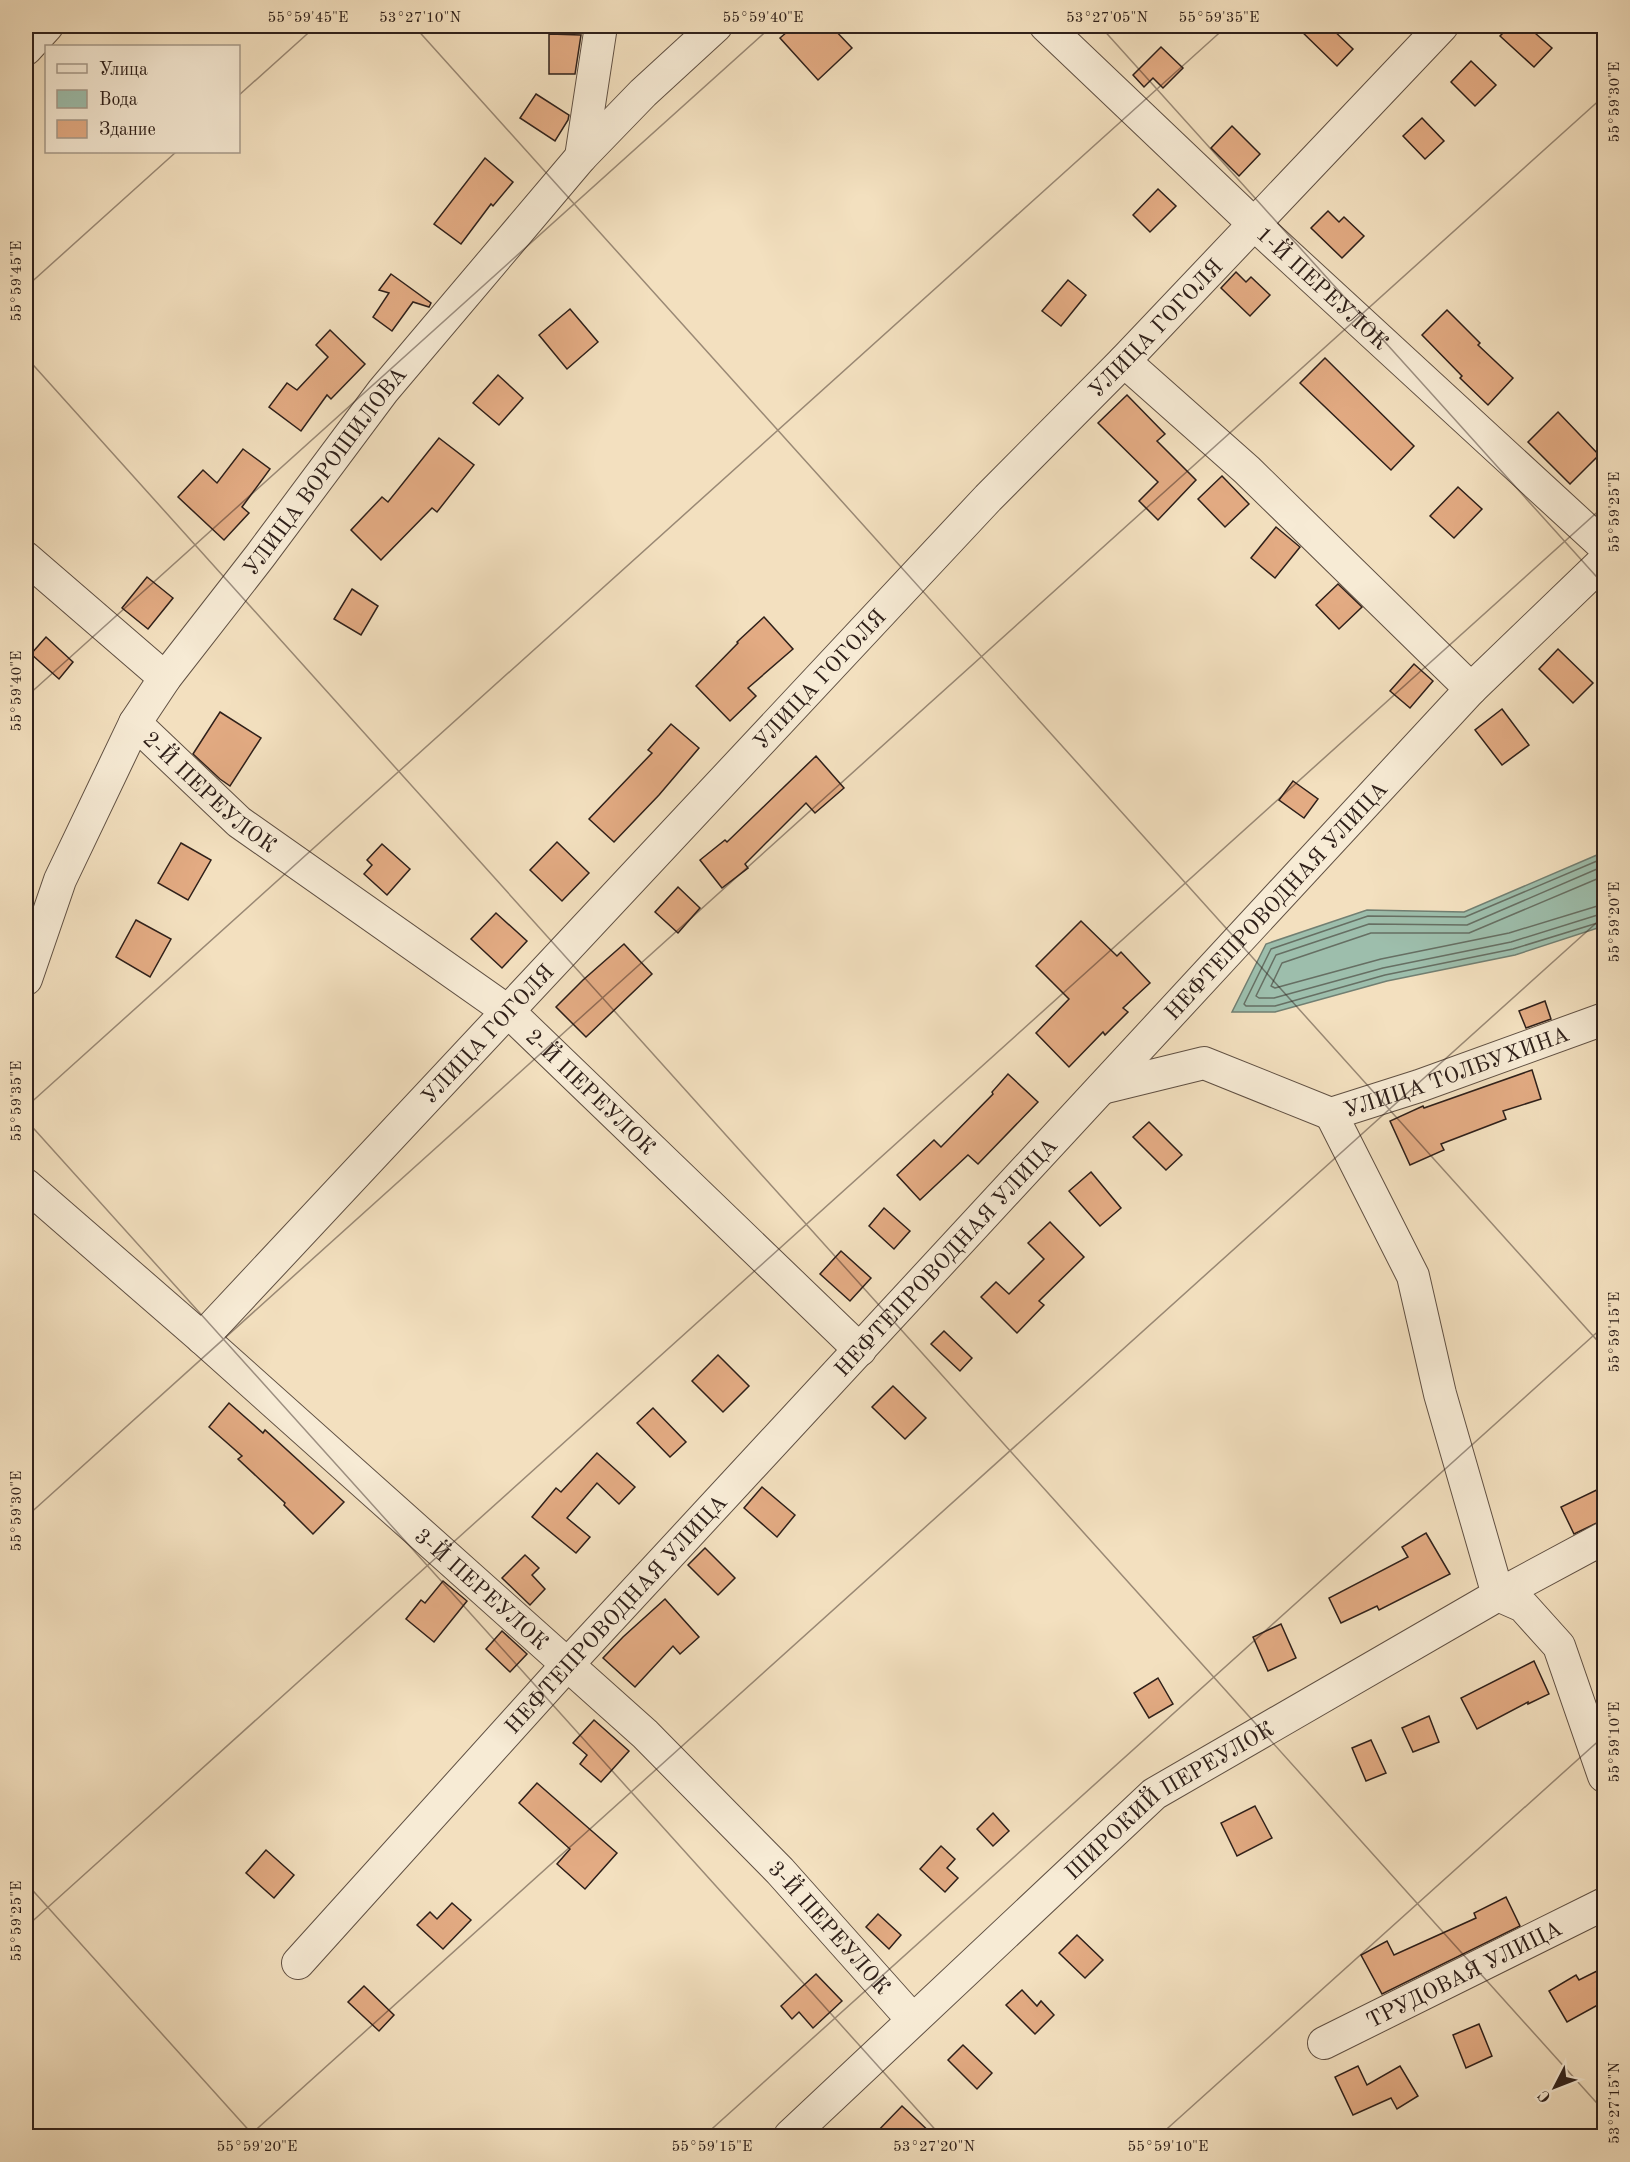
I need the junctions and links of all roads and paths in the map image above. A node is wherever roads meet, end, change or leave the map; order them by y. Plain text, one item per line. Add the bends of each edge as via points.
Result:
1 (47, 26) edge
2 (601, 26) edge
3 (716, 26) edge
4 (1046, 26) edge
5 (1442, 26) edge
6 (26, 49) edge
7 (581, 157) junction
8 (1254, 224) junction
9 (1124, 361) junction
10 (1605, 546) edge
11 (26, 558) edge
12 (1605, 561) edge
13 (165, 678) junction
14 (1472, 688) junction
15 (135, 723) junction
16 (26, 979) edge
17 (509, 1012) junction
18 (1605, 1020) edge
19 (1102, 1088) junction
20 (1331, 1114) junction
21 (26, 1185) edge
22 (202, 1338) junction
23 (860, 1350) junction
24 (1605, 1538) edge
25 (1498, 1595) junction
26 (567, 1665) junction
27 (1605, 1776) edge
28 (1605, 1904) edge
29 (298, 1962) dead end
30 (912, 2019) junction
31 (1324, 2043) dead end
32 (790, 2136) edge

1 - 6 street
2 - 7 street
3 - 7 street, УЛИЦА ВОРОШИЛОВА
4 - 8 street, 1-Й ПЕРЕУЛОК
5 - 8 street, УЛИЦА ГОГОЛЯ
7 - 13 street, УЛИЦА ВОРОШИЛОВА via 383,391
8 - 9 street, УЛИЦА ГОГОЛЯ
8 - 10 street, 1-Й ПЕРЕУЛОК
9 - 14 street via 1247,470
9 - 17 street, УЛИЦА ГОГОЛЯ via 988,498
11 - 13 street
12 - 14 street, НЕФТЕПРОВОДНАЯ УЛИЦА
13 - 15 street, УЛИЦА ВОРОШИЛОВА
14 - 19 street, НЕФТЕПРОВОДНАЯ УЛИЦА
15 - 16 street, УЛИЦА ВОРОШИЛОВА via 60,880
15 - 17 street, 2-Й ПЕРЕУЛОК via 239,822
17 - 22 street, УЛИЦА ГОГОЛЯ
17 - 23 street, 2-Й ПЕРЕУЛОК
18 - 20 street, УЛИЦА ТОЛБУХИНА
19 - 20 street, УЛИЦА ТОЛБУХИНА via 1204,1063
19 - 23 street, НЕФТЕПРОВОДНАЯ УЛИЦА
20 - 25 street via 1413,1276 1440,1394
21 - 22 street, 3-Й ПЕРЕУЛОК
22 - 26 street, 3-Й ПЕРЕУЛОК
23 - 26 street, НЕФТЕПРОВОДНАЯ УЛИЦА
24 - 25 street, ШИРОКИЙ ПЕРЕУЛОК
25 - 27 street via 1523,1606 1558,1646
25 - 30 street, ШИРОКИЙ ПЕРЕУЛОК via 1154,1794
26 - 29 street, НЕФТЕПРОВОДНАЯ УЛИЦА
26 - 30 street, 3-Й ПЕРЕУЛОК via 645,1734 780,1871
28 - 31 street, ТРУДОВАЯ УЛИЦА
30 - 32 street, ШИРОКИЙ ПЕРЕУЛОК

